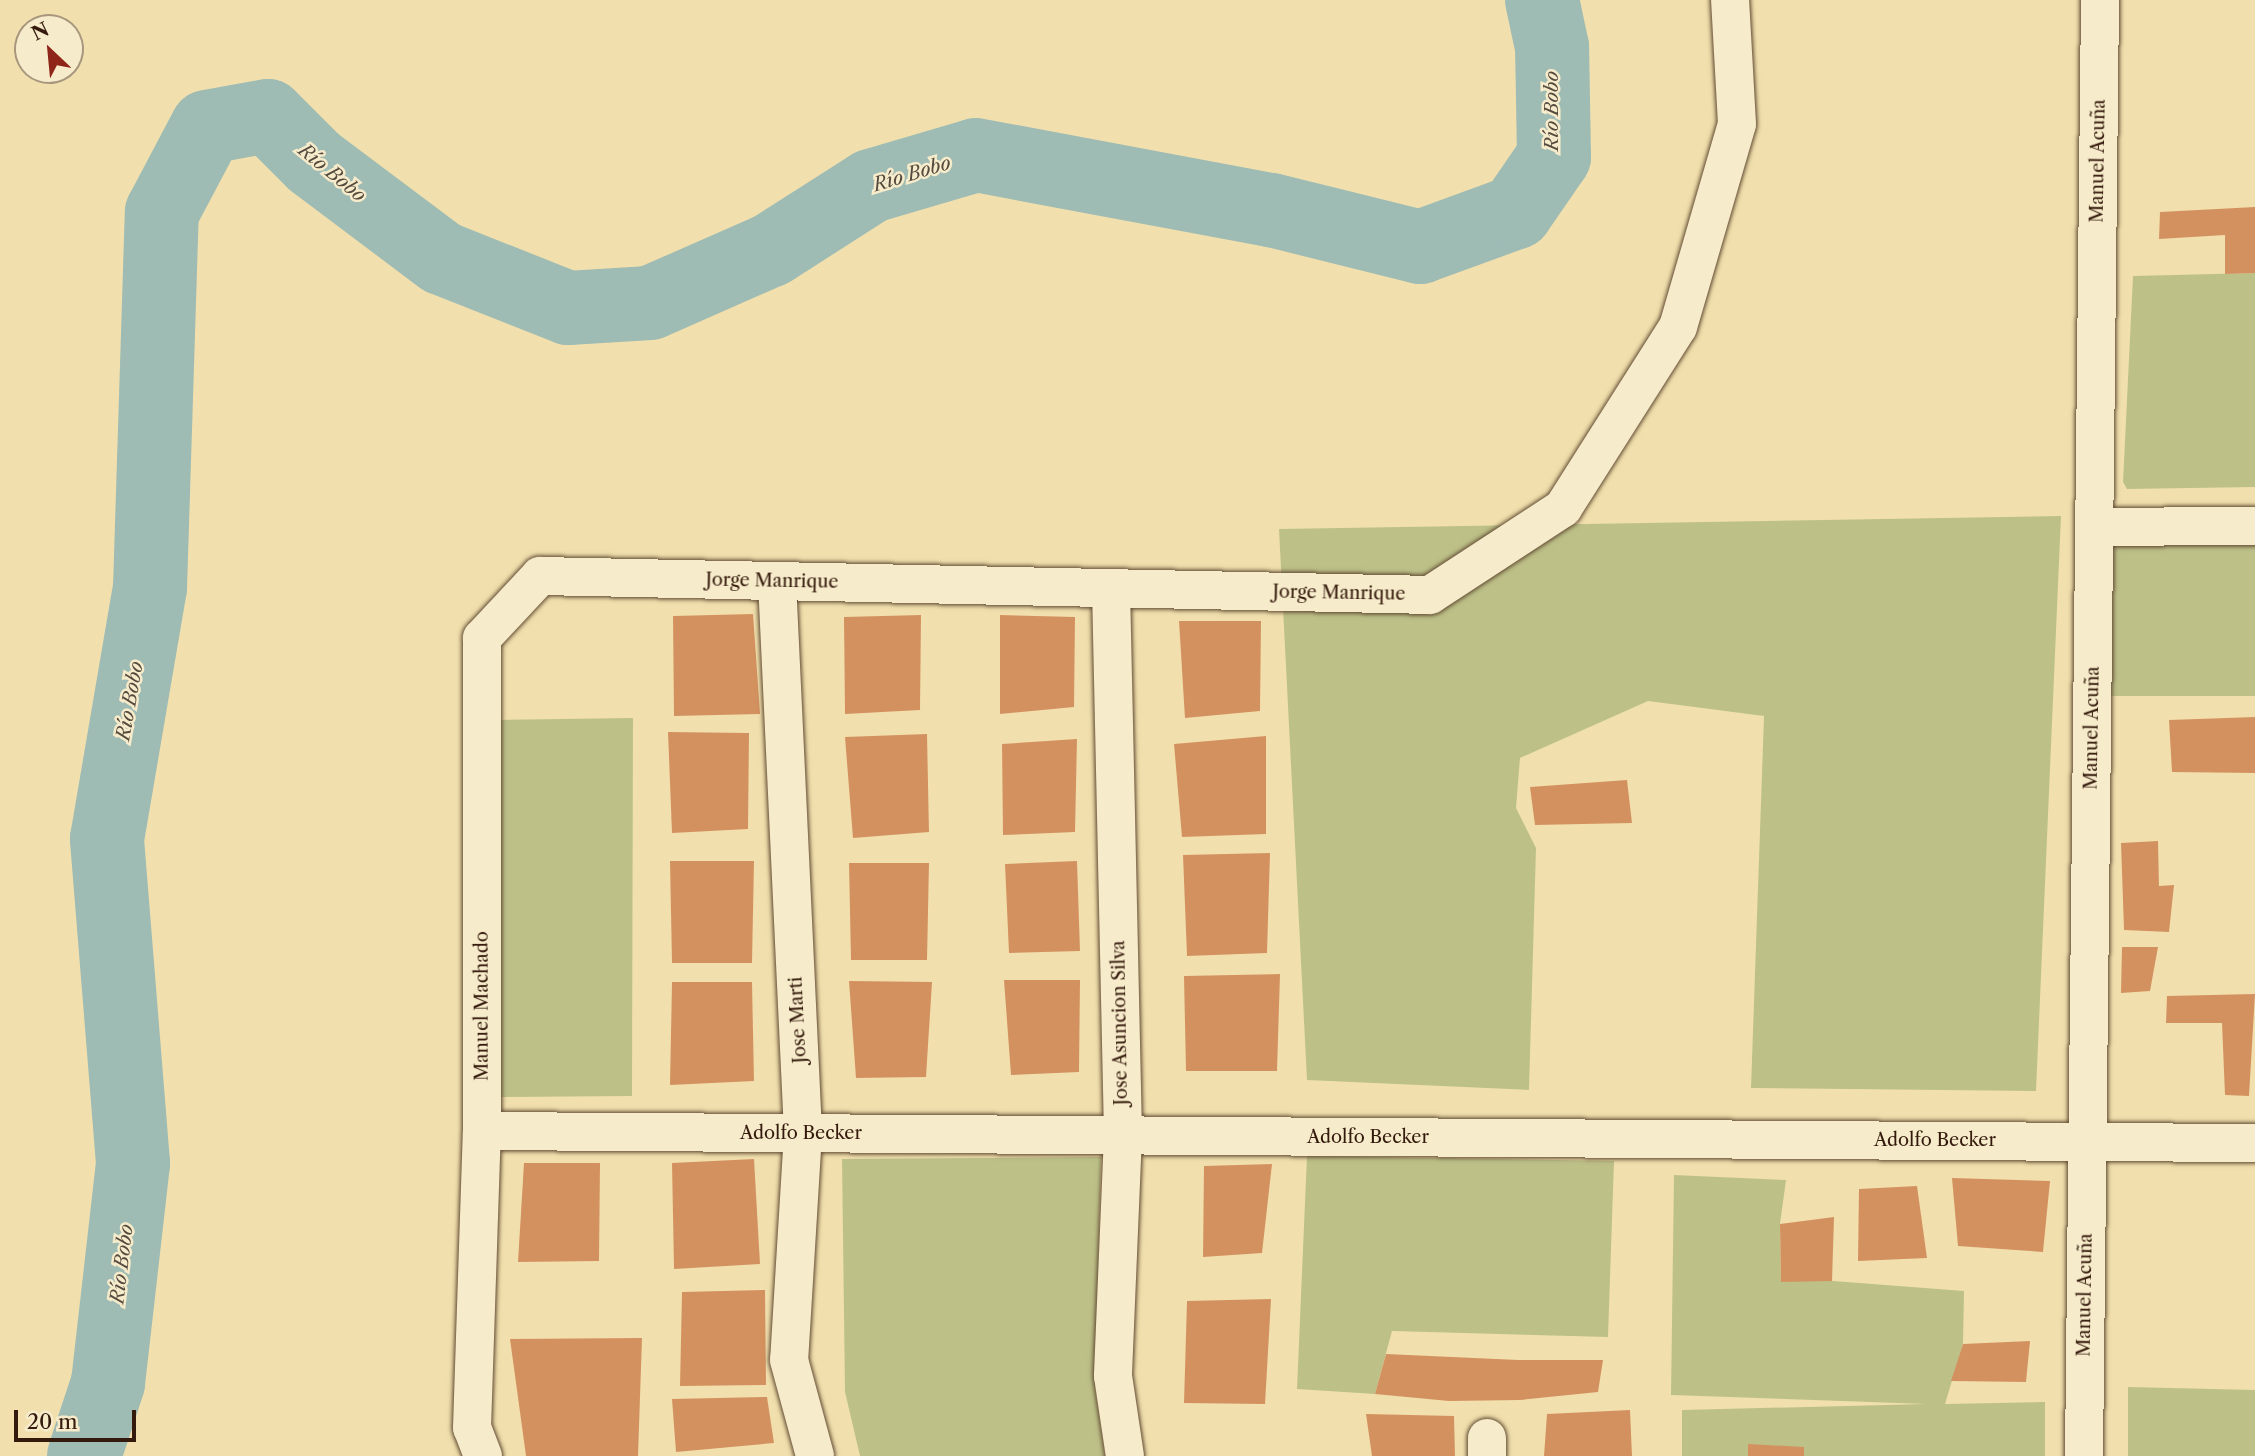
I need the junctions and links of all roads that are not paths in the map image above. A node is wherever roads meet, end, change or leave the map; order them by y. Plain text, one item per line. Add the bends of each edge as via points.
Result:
1 (1730, 0) edge
2 (2099, 0) edge
3 (2255, 526) edge
4 (2094, 527) junction
5 (540, 576) joint
6 (777, 581) junction
7 (1111, 588) junction
8 (482, 1131) junction
9 (803, 1133) junction
10 (1123, 1135) junction
11 (2087, 1141) junction
12 (2255, 1143) edge
13 (483, 1456) edge
14 (815, 1456) edge
15 (1125, 1456) edge
16 (2084, 1456) edge

1 - 7 street, Jorge Manrique via 1737,124 1678,327 1563,508 1430,594
2 - 4 street, Manuel Acuña
3 - 4 street
4 - 11 street, Manuel Acuña
5 - 6 street, Jorge Manrique
5 - 8 street, Manuel Machado via 482,638
6 - 7 street, Jorge Manrique
6 - 9 street, Jose Marti
7 - 10 street, Jose Asuncion Silva
8 - 9 street, Adolfo Becker
8 - 13 street, Manuel Machado via 472,1428
9 - 10 street, Adolfo Becker
9 - 14 street, Jose Marti via 789,1360
10 - 11 street, Adolfo Becker
10 - 15 street, Jose Asuncion Silva via 1113,1376
11 - 12 street, Adolfo Becker
11 - 16 street, Manuel Acuña

